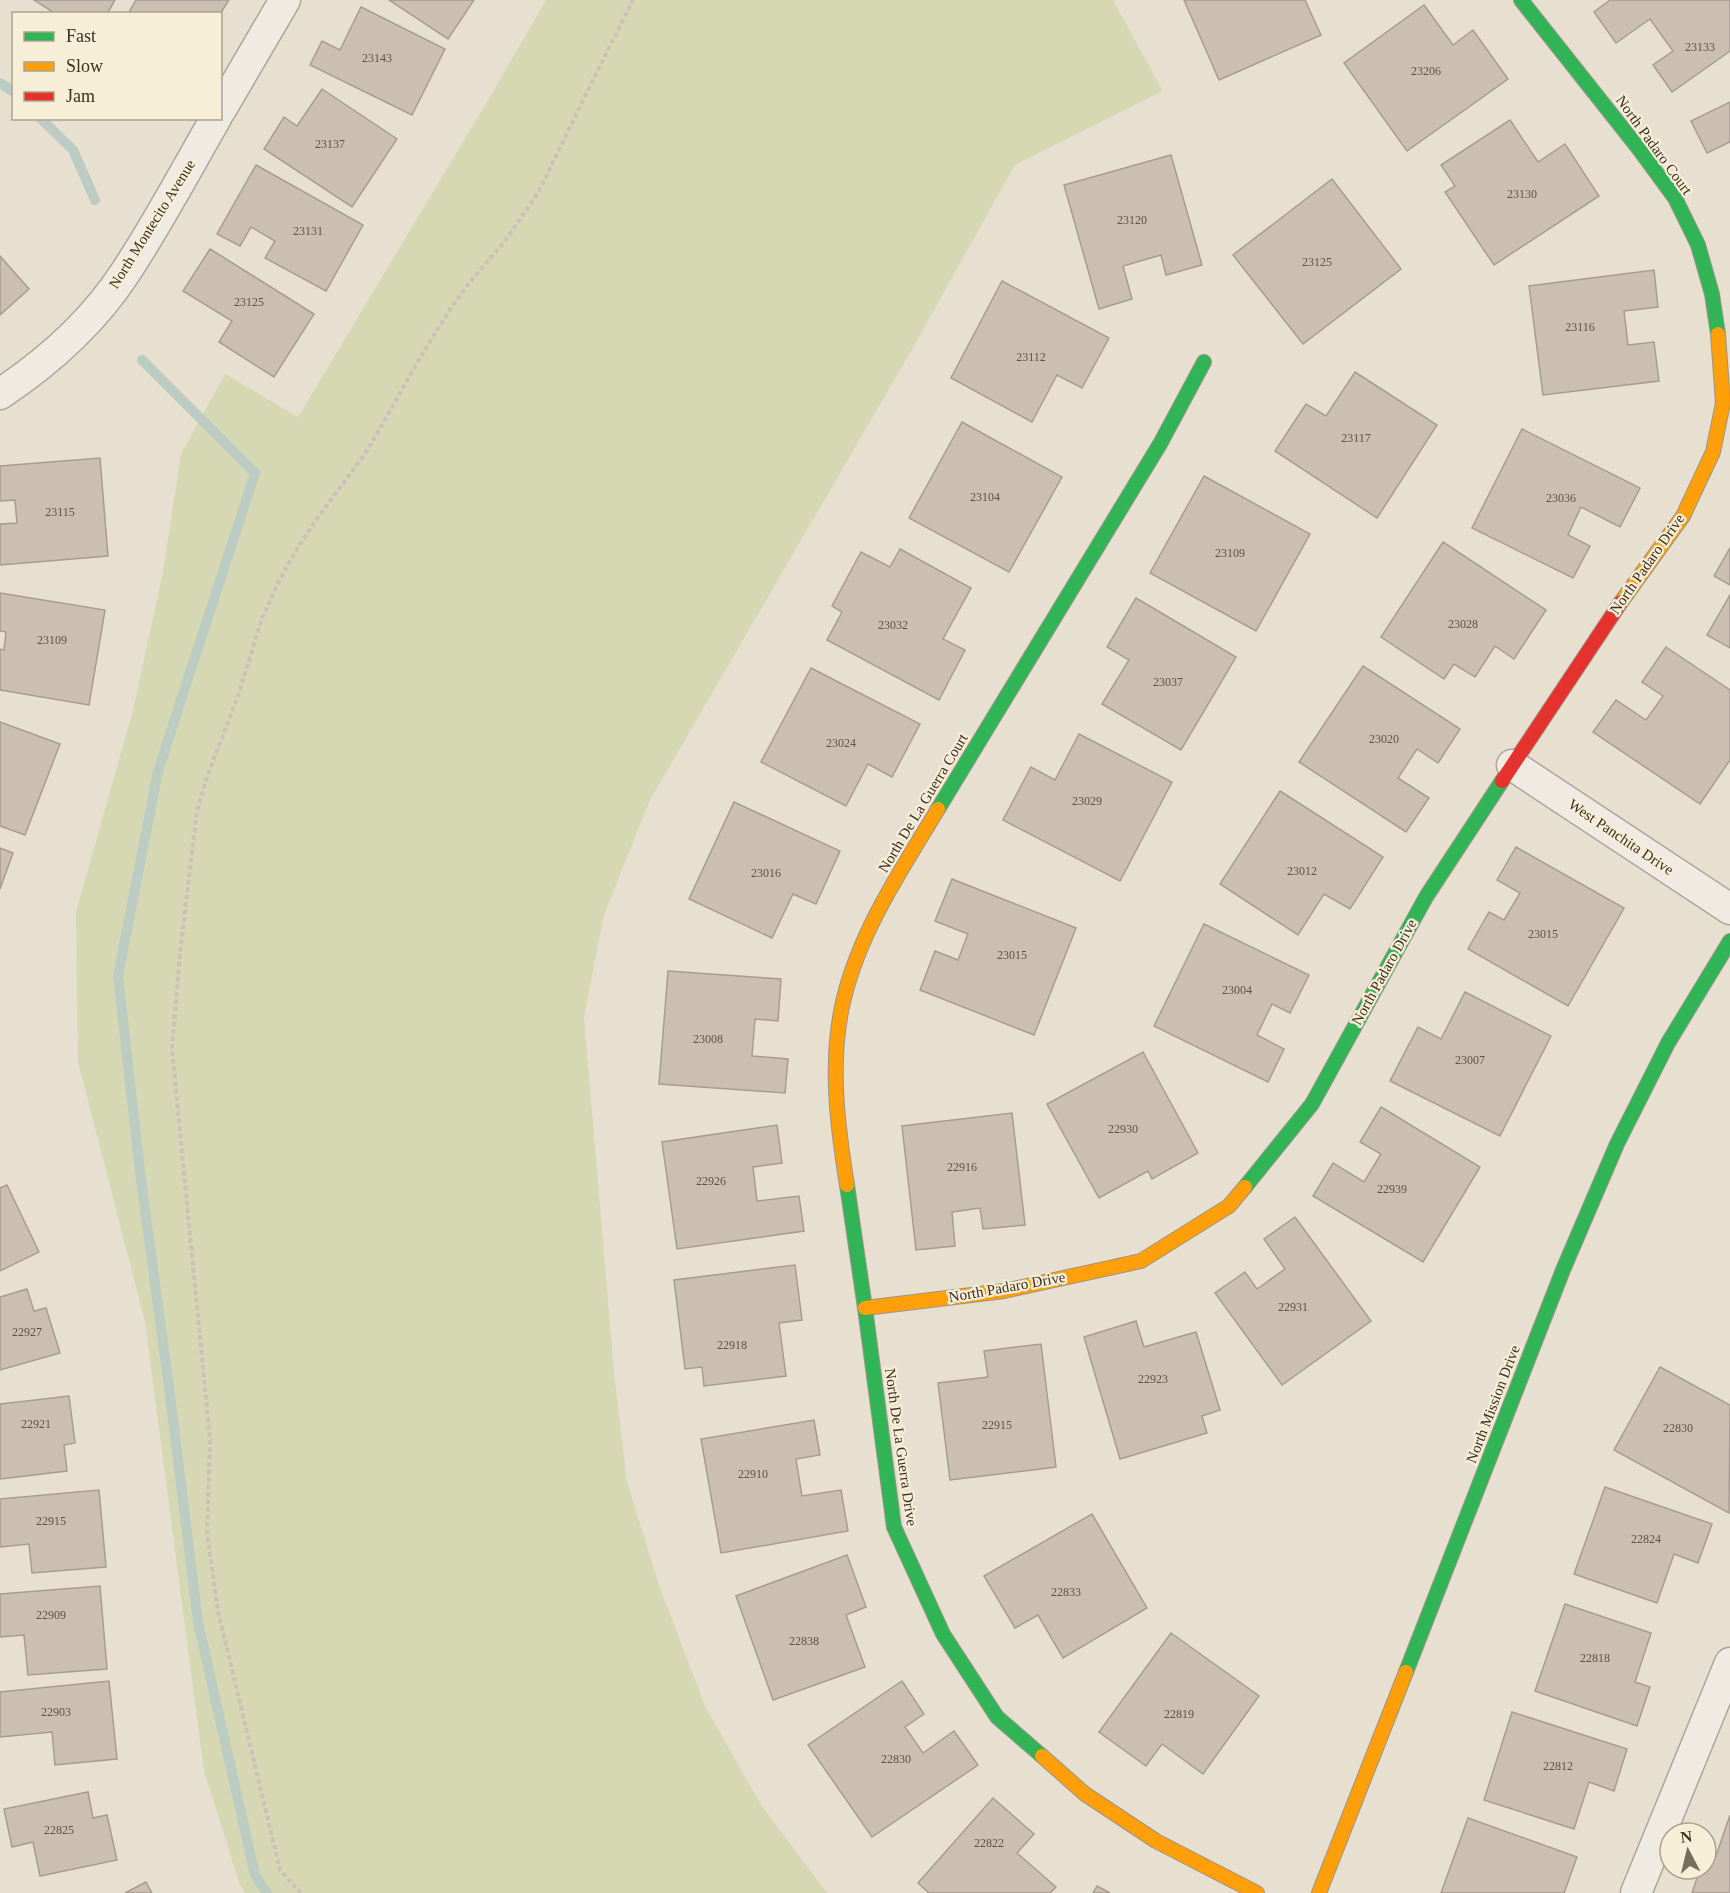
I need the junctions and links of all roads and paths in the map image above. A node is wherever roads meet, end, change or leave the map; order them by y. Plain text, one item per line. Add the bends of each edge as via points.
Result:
1 (285, 0) edge
2 (633, 0) edge
3 (1521, 0) edge
4 (222, 108) edge
5 (215, 120) edge
6 (1204, 362) dead end
7 (0, 394) edge
8 (1723, 403) joint
9 (1512, 765) junction
10 (1730, 909) edge
11 (1730, 941) edge
12 (865, 1308) junction
13 (1730, 1663) edge
14 (301, 1893) edge
15 (1257, 1893) edge
16 (1319, 1893) edge
17 (1636, 1893) edge

1 - 4 street
2 - 14 path via 538,193 452,306 368,451 319,516 278,583 262,618 196,811 172,1049 210,1440 207,1533 219,1611 280,1869
3 - 8 street, North Padaro Court via 1675,198 1698,245 1712,294
5 - 7 street, North Montecito Avenue via 124,274 90,318 61,347
6 - 12 street, North De La Guerra Court via 1160,444 885,897 860,951 844,998 836,1080 838,1128
8 - 9 street, North Padaro Drive via 1713,452 1683,516
9 - 10 street, West Panchita Drive
9 - 12 street, North Padaro Drive via 1426,897 1312,1104 1229,1206 1141,1261 1004,1291
11 - 16 street, North Mission Drive via 1668,1043 1617,1144 1563,1270
12 - 15 street, North De La Guerra Drive via 894,1527 943,1634 997,1717 1085,1794 1156,1841
13 - 17 street

